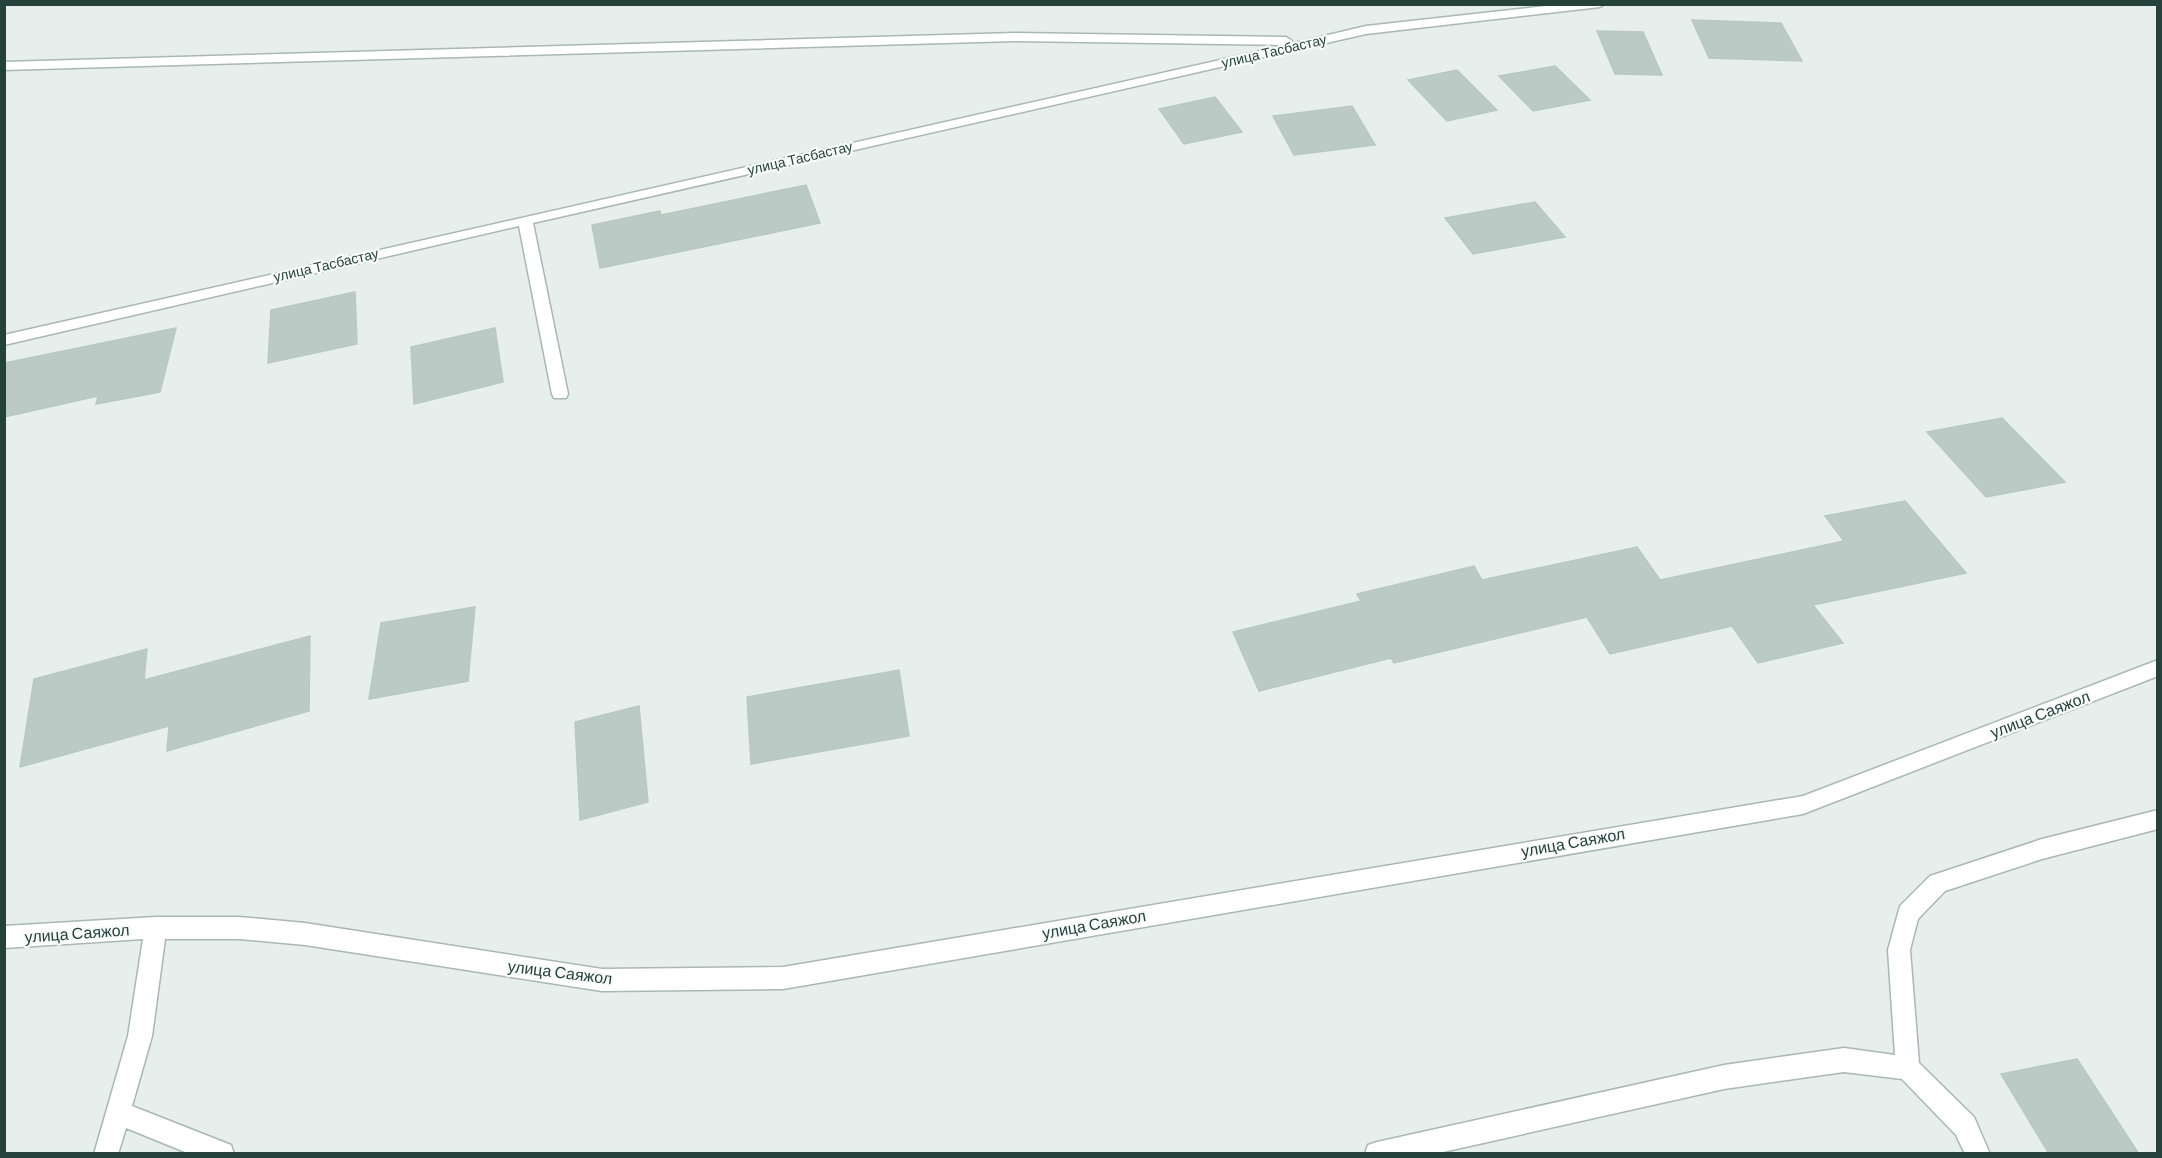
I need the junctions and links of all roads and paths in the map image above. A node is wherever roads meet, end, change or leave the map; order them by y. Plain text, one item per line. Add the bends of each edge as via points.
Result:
1 (1600, 4) edge
2 (1318, 41) junction
3 (4, 66) edge
4 (525, 220) junction
5 (4, 340) edge
6 (560, 394) dead end
7 (2157, 668) edge
8 (2157, 819) edge
9 (156, 928) junction
10 (4, 937) edge
11 (1908, 1068) junction
12 (118, 1113) junction
13 (106, 1154) edge
14 (222, 1154) edge
15 (1377, 1154) edge
16 (1978, 1154) edge

1 - 2 street, улица Тасбастау via 1366,30
2 - 3 street via 1015,37
2 - 4 street, улица Тасбастау
4 - 5 street, улица Тасбастау
4 - 6 street
7 - 9 street, улица Саяжол via 1803,805 783,978 602,980 305,934 239,928
8 - 11 street via 2042,849 1938,883 1908,913 1899,951
9 - 10 street, улица Саяжол
9 - 12 street via 140,1036
11 - 15 street via 1844,1060 1724,1077
11 - 16 street via 1965,1126
12 - 13 street
12 - 14 street

